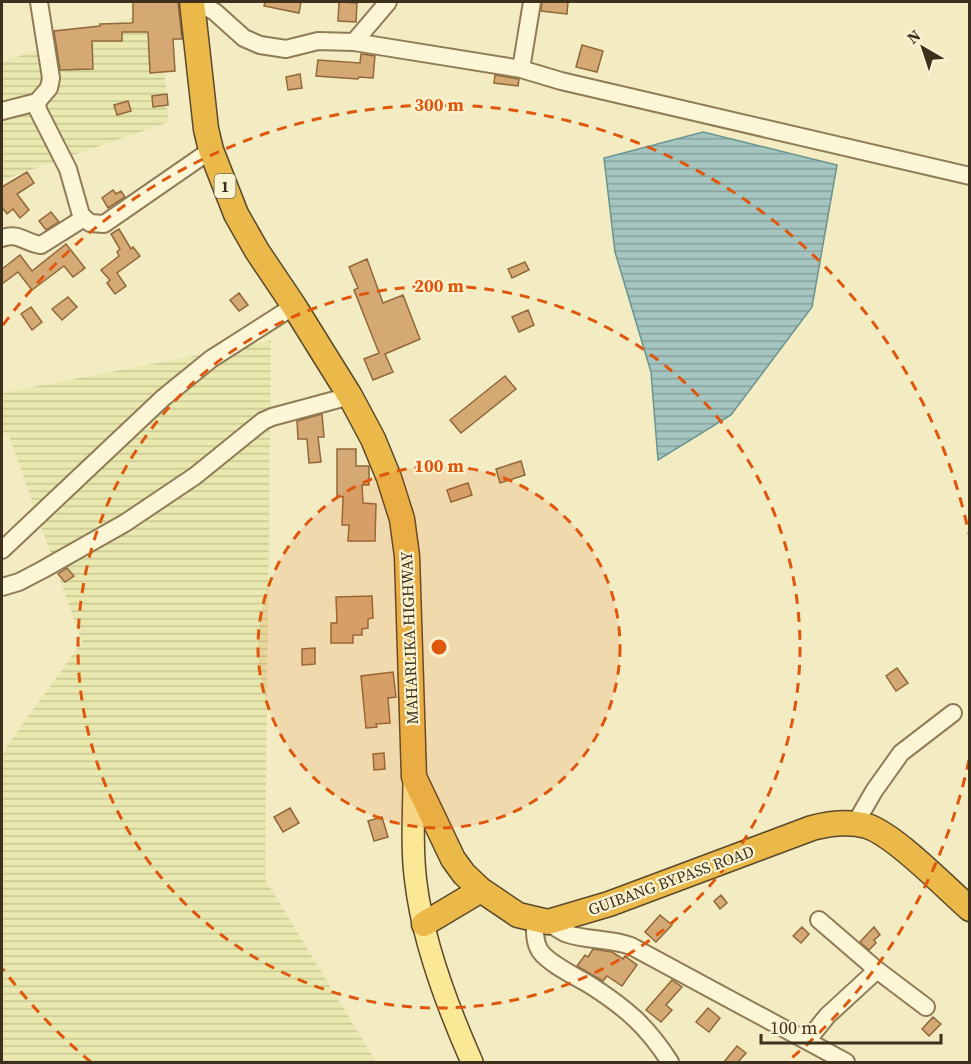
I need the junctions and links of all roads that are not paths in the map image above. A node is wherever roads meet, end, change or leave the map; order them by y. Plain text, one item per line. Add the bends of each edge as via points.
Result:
1 (39, 2) edge
2 (388, 2) edge
3 (532, 2) edge
4 (192, 5) edge
5 (354, 42) junction
6 (521, 69) junction
7 (37, 102) junction
8 (2, 111) edge
9 (211, 150) junction
10 (969, 176) edge
11 (84, 218) junction
12 (2, 238) edge
13 (294, 306) junction
14 (350, 396) junction
15 (2, 550) edge
16 (2, 587) edge
17 (953, 712) dead end
18 (414, 777) junction
19 (855, 824) junction
20 (481, 890) junction
21 (969, 909) edge
22 (819, 920) dead end
23 (542, 921) junction
24 (424, 924) junction
25 (877, 970) junction
26 (926, 1007) dead end
27 (807, 1041) junction
28 (472, 1062) edge
29 (670, 1062) edge
30 (846, 1062) edge

1 - 7 street via 51,78 49,88
2 - 5 street
3 - 6 street
4 - 5 street via 215,12 244,38 260,45 286,49 318,41
4 - 9 highway, MAHARLIKA HIGHWAY / 1
5 - 6 street
6 - 10 street
7 - 8 street
7 - 11 street via 68,169
9 - 11 street via 104,224 90,223
9 - 13 highway, MAHARLIKA HIGHWAY / 1 via 236,214
11 - 12 street via 41,245 20,236
13 - 14 highway, MAHARLIKA HIGHWAY / 1
13 - 15 street via 211,359 163,398
14 - 16 street via 263,421 195,476 125,523 27,578
14 - 18 highway, MAHARLIKA HIGHWAY / 1 via 377,449 402,519 410,597
17 - 19 street via 901,753
18 - 20 highway via 453,859
18 - 24 main road, MAHARLIKA HIGHWAY / 1 via 416,883
19 - 21 highway, GUIBANG BYPASS ROAD via 888,837
19 - 23 highway, GUIBANG BYPASS ROAD via 812,828 609,904
20 - 23 highway via 518,915
20 - 24 highway
22 - 25 street
23 - 27 street via 572,935 631,946
23 - 29 street via 535,937 544,956 641,1022
24 - 28 main road, MAHARLIKA HIGHWAY / 1 via 459,1034
25 - 26 street
25 - 27 street via 826,1016
27 - 30 street

